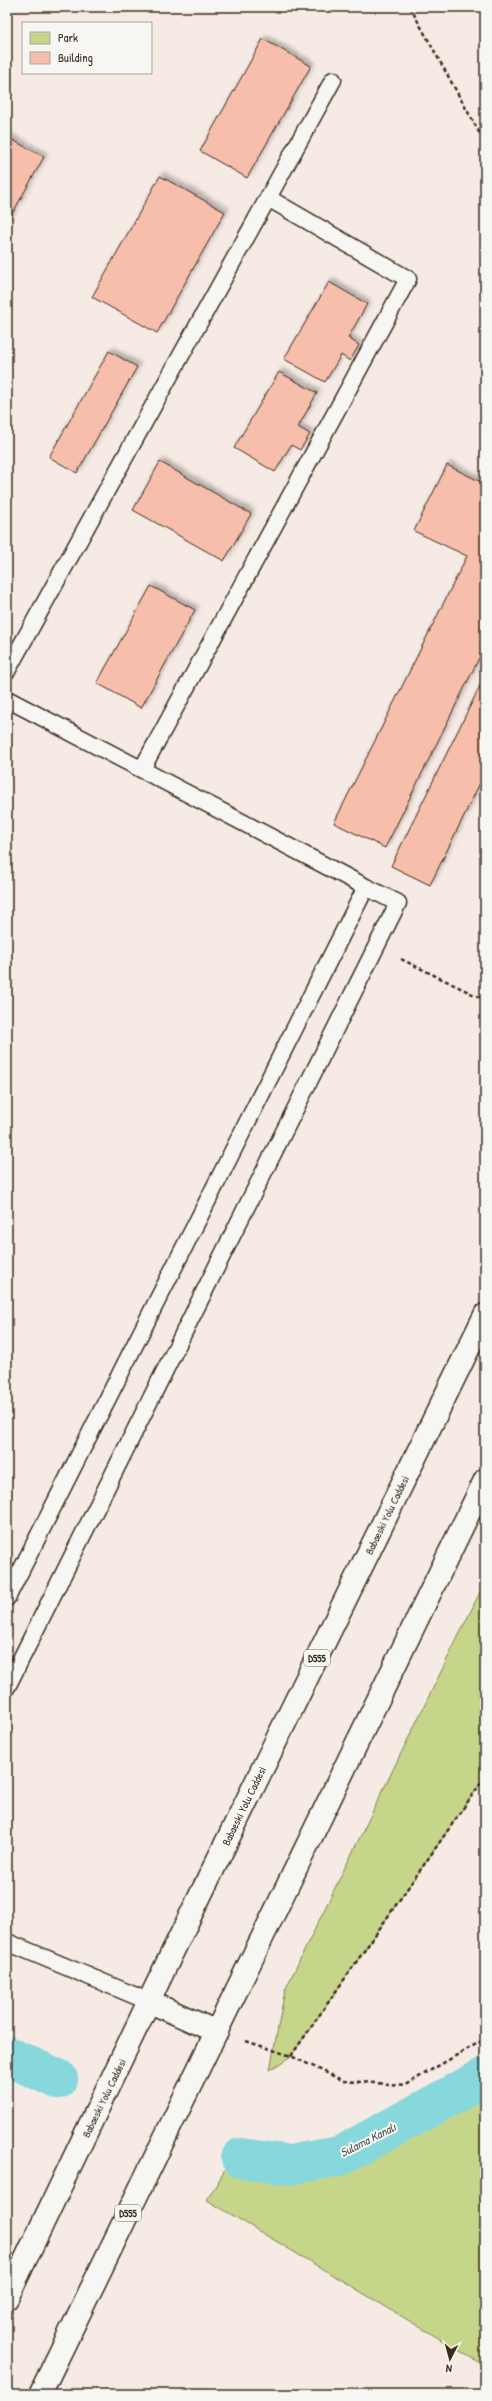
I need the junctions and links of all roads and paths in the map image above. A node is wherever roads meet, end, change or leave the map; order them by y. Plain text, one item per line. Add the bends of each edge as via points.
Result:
1 (410, 7) edge
2 (333, 80) dead end
3 (485, 143) edge
4 (268, 198) junction
5 (7, 671) edge
6 (7, 699) edge
7 (142, 769) junction
8 (366, 887) junction
9 (376, 947) junction
10 (485, 1000) edge
11 (485, 1315) edge
12 (485, 1480) edge
13 (7, 1598) edge
14 (7, 1687) edge
15 (485, 1777) edge
16 (7, 1942) edge
17 (150, 2002) junction
18 (217, 2032) junction
19 (485, 2039) edge
20 (291, 2056) junction
21 (7, 2298) edge
22 (40, 2394) edge

1 - 3 path
2 - 4 lane
4 - 5 lane
4 - 7 lane via 408,279
6 - 7 lane
7 - 8 lane
8 - 9 lane via 398,903
8 - 13 lane
9 - 10 path
9 - 14 lane
11 - 17 highway, Babaeski Yolu Caddesi / D555 via 175,1946
12 - 18 highway, D555
15 - 20 path
16 - 17 lane
17 - 18 highway
17 - 21 highway, Babaeski Yolu Caddesi / D555
18 - 20 path
18 - 22 highway, D555
19 - 20 path via 405,2085 344,2081

